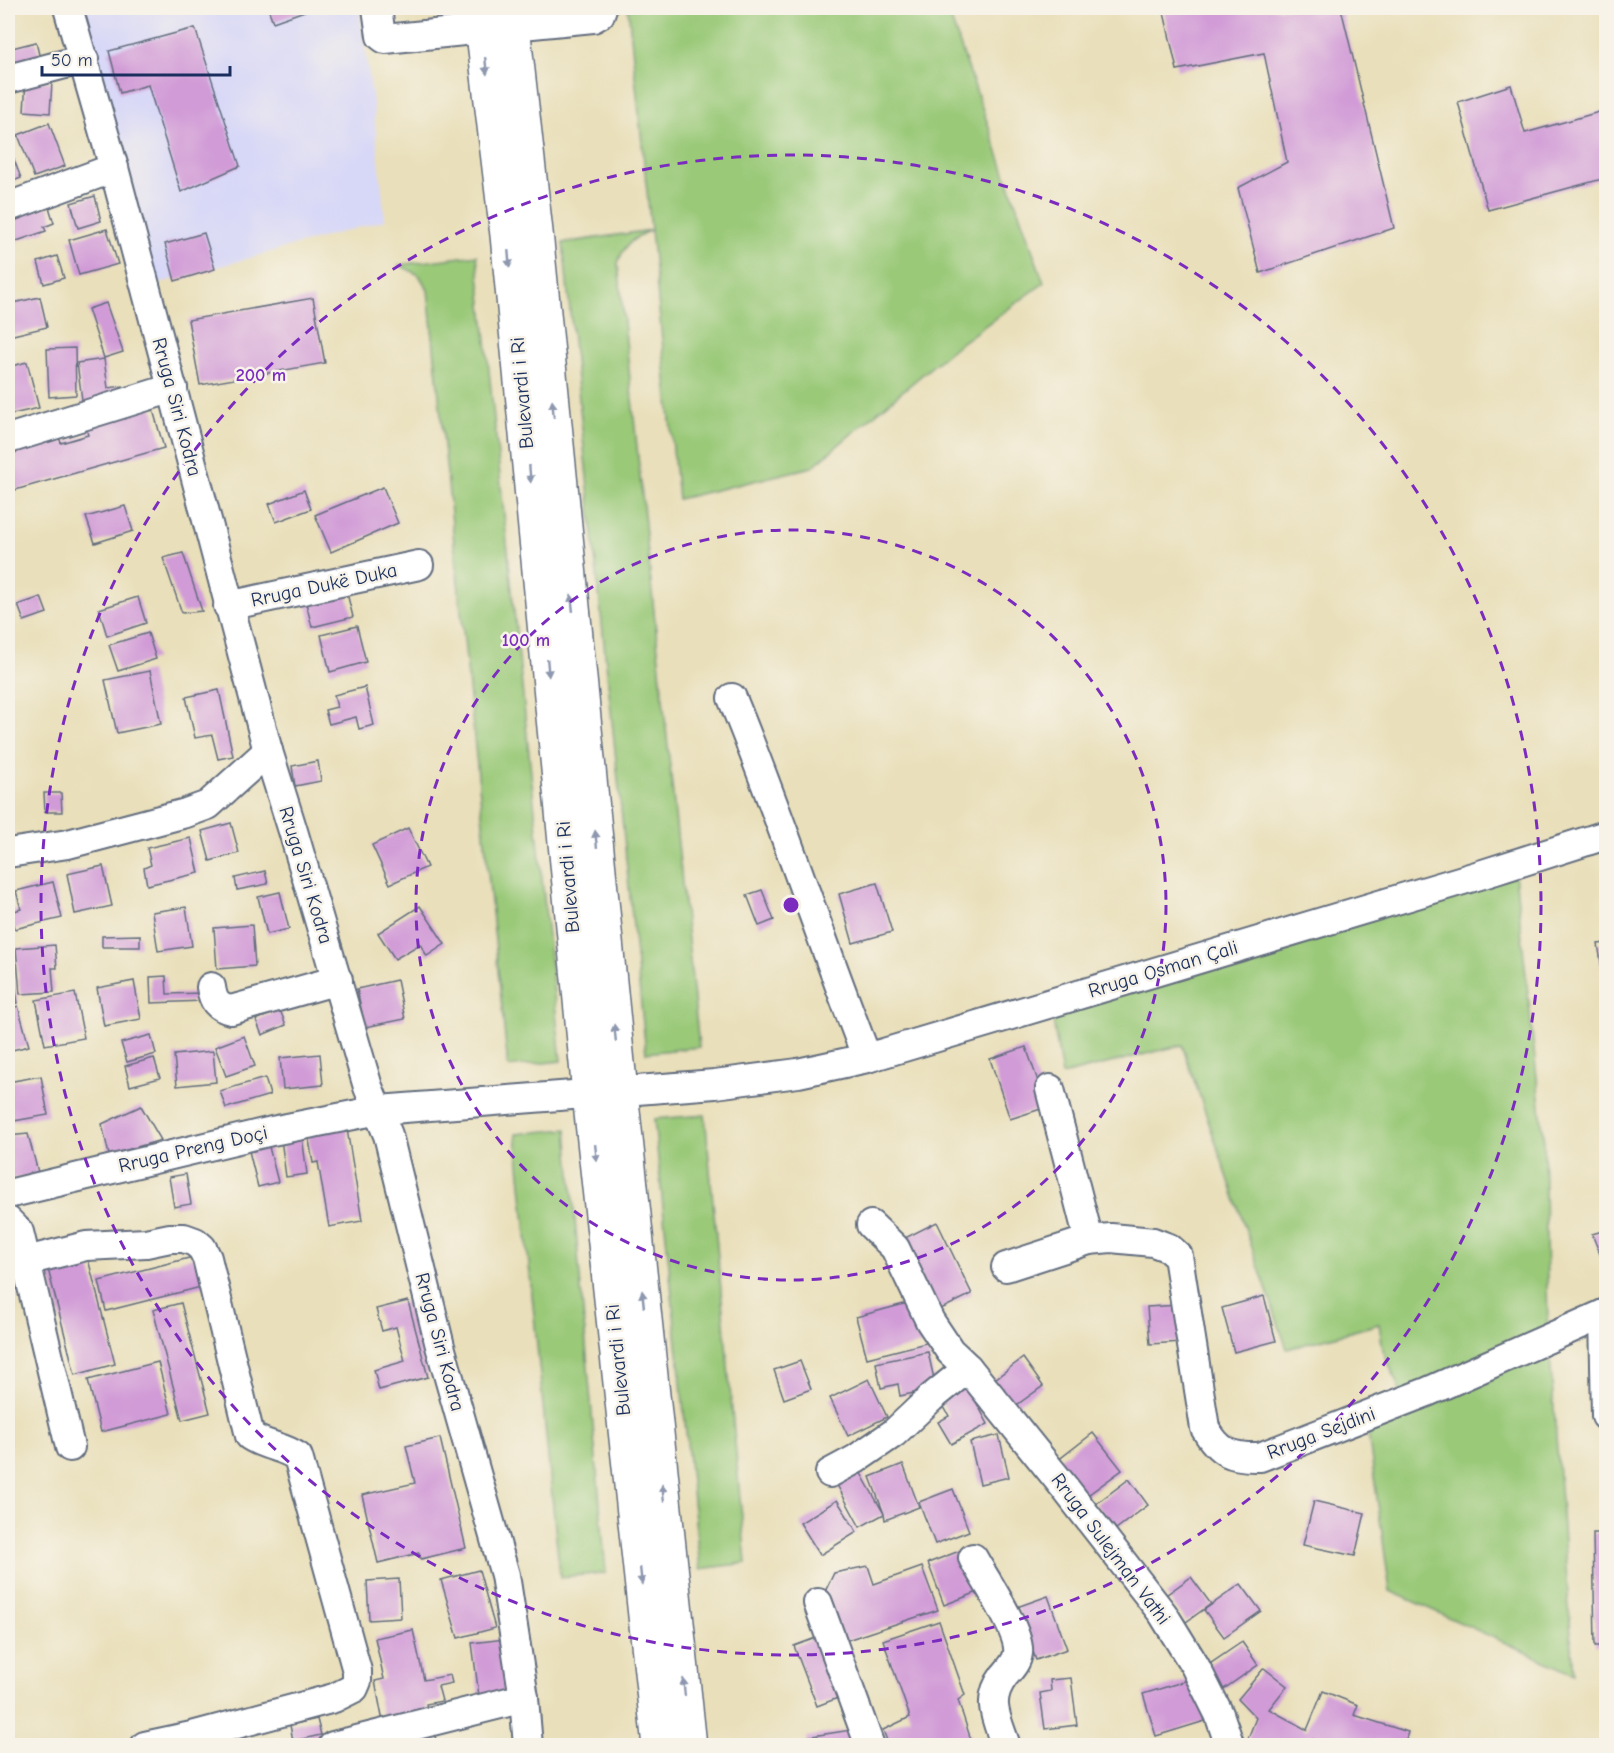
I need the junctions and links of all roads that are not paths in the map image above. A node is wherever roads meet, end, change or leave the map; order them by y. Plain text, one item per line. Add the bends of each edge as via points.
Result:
1 (68, 8) edge
2 (377, 8) edge
3 (602, 8) edge
4 (496, 18) edge
5 (84, 60) junction
6 (8, 79) edge
7 (114, 168) junction
8 (8, 207) edge
9 (172, 388) junction
10 (8, 440) edge
11 (419, 564) dead end
12 (228, 606) junction
13 (732, 698) dead end
14 (268, 751) junction
15 (1606, 835) edge
16 (8, 853) edge
17 (338, 980) junction
18 (211, 987) dead end
19 (867, 1058) junction
20 (1050, 1089) dead end
21 (621, 1092) junction
22 (589, 1094) junction
23 (379, 1110) junction
24 (8, 1194) edge
25 (8, 1221) edge
26 (871, 1224) dead end
27 (1089, 1240) junction
28 (26, 1261) junction
29 (1006, 1267) dead end
30 (1605, 1314) edge
31 (968, 1368) junction
32 (1606, 1416) edge
33 (70, 1447) dead end
34 (830, 1473) dead end
35 (973, 1558) dead end
36 (818, 1603) dead end
37 (524, 1698) junction
38 (145, 1746) edge
39 (333, 1746) edge
40 (528, 1746) edge
41 (659, 1746) edge
42 (690, 1746) edge
43 (870, 1746) edge
44 (1006, 1746) edge
45 (1230, 1746) edge

1 - 5 street, Rruga Siri Kodra
2 - 4 street via 381,36 385,39
3 - 4 street via 594,18
21 -> 4 main road, Bulevardi i Ri via 536,232
4 -> 22 main road, Bulevardi i Ri via 507,235
5 - 6 street
5 - 7 street, Rruga Siri Kodra
7 - 8 street
7 - 9 street, Rruga Siri Kodra
9 - 10 street
9 - 12 street, Rruga Siri Kodra
11 - 12 street, Rruga Dukë Duka
12 - 14 street, Rruga Siri Kodra
13 - 19 street
14 - 16 street via 208,805 68,844
14 - 17 street, Rruga Siri Kodra
15 - 19 street, Rruga Osman Çali
17 - 18 street via 231,1010 220,1007 213,999
17 - 23 street, Rruga Siri Kodra via 368,1087
19 - 21 street, Rruga Osman Çali via 798,1073
20 - 27 street
21 - 22 street, Rruga Osman Çali
42 -> 21 main road, Bulevardi i Ri
22 - 23 street, Rruga Preng Doçi
22 -> 41 main road, Bulevardi i Ri
23 - 24 street, Rruga Preng Doçi via 260,1133
23 - 37 street, Rruga Siri Kodra via 505,1575
25 - 28 street via 19,1232
26 - 31 street, Rruga Sulejman Vathi via 895,1248 930,1321
27 - 29 street, Rruga Sejdini
27 - 30 street, Rruga Sejdini via 1153,1242 1178,1256 1205,1428 1212,1441 1240,1458 1260,1457 1404,1401
28 - 33 street
28 - 38 street via 86,1246 170,1238 184,1238 202,1248 250,1436 262,1444 288,1449 298,1457 357,1671 354,1688 334,1698
30 - 32 street, Rruga Sejdini
31 - 34 street via 894,1433
31 - 45 street, Rruga Sulejman Vathi via 1162,1614 1195,1666
35 - 44 street via 1017,1637 1014,1664 993,1696
36 - 43 street
37 - 39 street
37 - 40 street, Rruga Siri Kodra

